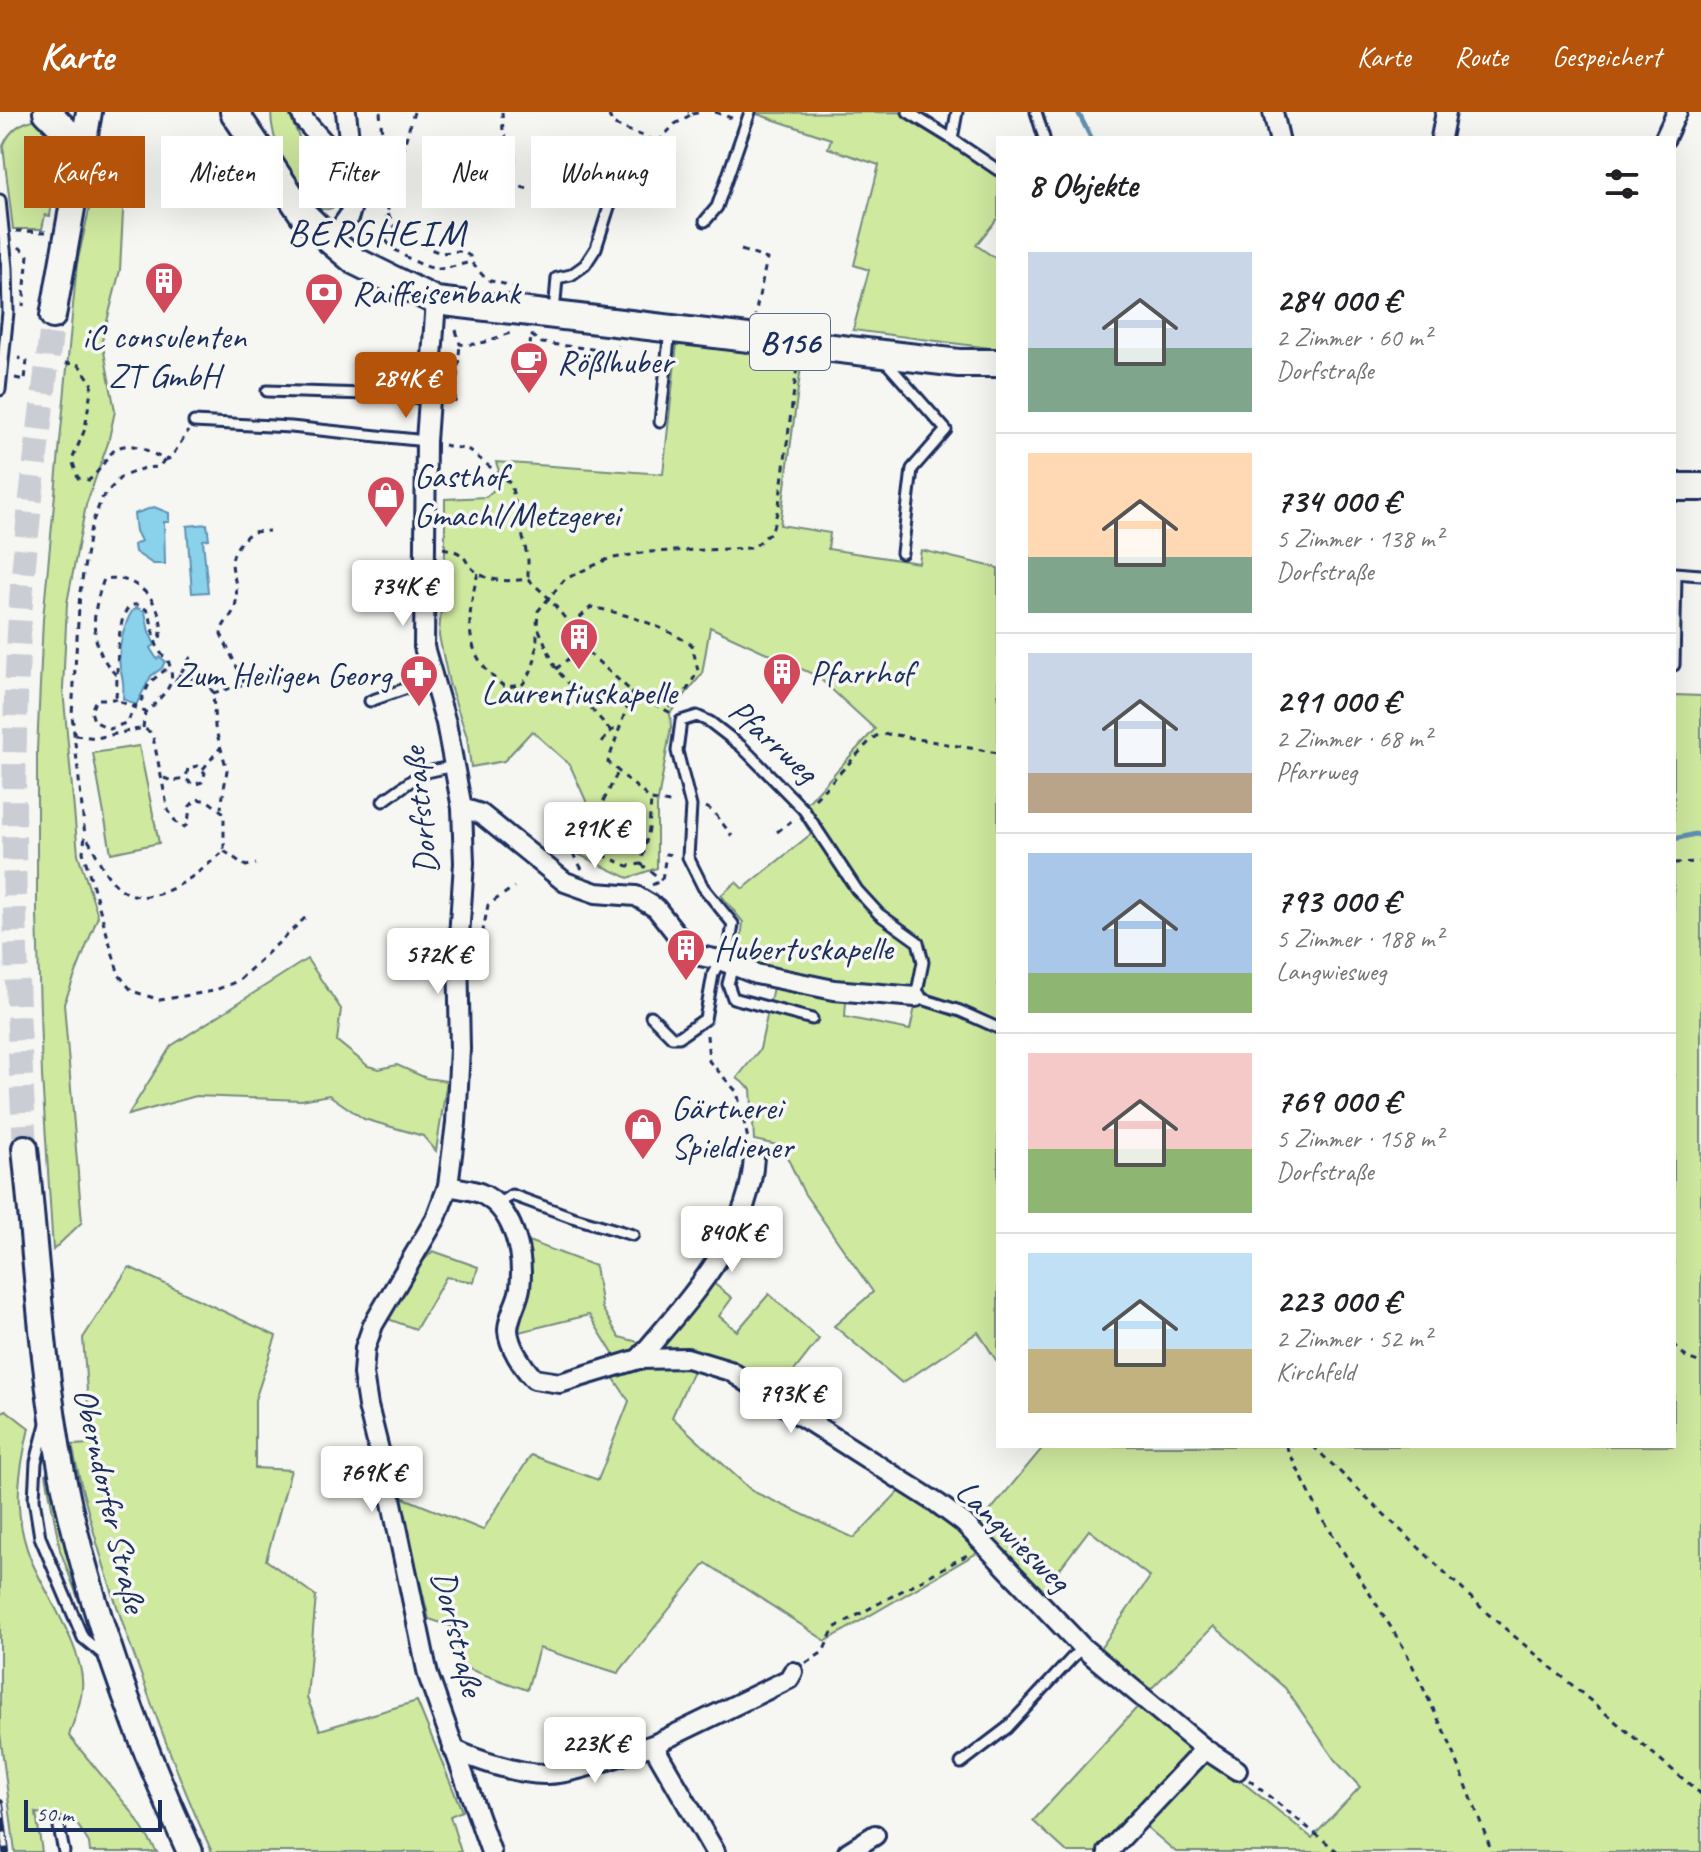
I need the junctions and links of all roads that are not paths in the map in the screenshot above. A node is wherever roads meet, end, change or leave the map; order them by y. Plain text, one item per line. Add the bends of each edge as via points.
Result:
1 (47, 112) edge
2 (89, 112) edge
3 (234, 112) edge
4 (301, 112) edge
5 (346, 112) edge
6 (750, 112) edge
7 (908, 112) edge
8 (957, 112) edge
9 (1036, 112) edge
10 (1273, 112) edge
11 (1446, 112) edge
12 (1677, 112) edge
13 (70, 136) edge
14 (84, 136) edge
15 (319, 136) edge
16 (349, 136) edge
17 (1043, 136) edge
18 (1279, 136) edge
19 (1441, 136) edge
20 (1666, 136) edge
21 (952, 139) junction
22 (996, 169) edge
23 (0, 200) edge
24 (71, 208) edge
25 (352, 208) edge
26 (609, 208) edge
27 (705, 221) dead end
28 (331, 241) junction
29 (2, 245) edge
30 (436, 301) junction
31 (4, 315) edge
32 (53, 316) tunnel mouth
33 (554, 316) junction
34 (670, 328) junction
35 (879, 353) junction
36 (959, 363) junction
37 (996, 363) edge
38 (0, 376) edge
39 (996, 376) edge
40 (0, 390) edge
41 (267, 391) dead end
42 (427, 399) junction
43 (194, 422) road end
44 (660, 422) dead end
45 (426, 441) junction
46 (1676, 487) edge
47 (1701, 487) edge
48 (902, 553) dead end
49 (1676, 574) edge
50 (1701, 575) edge
51 (433, 679) junction
52 (370, 701) dead end
53 (454, 766) junction
54 (383, 801) dead end
55 (462, 808) junction
56 (726, 962) junction
57 (916, 997) junction
58 (651, 1016) dead end
59 (812, 1019) dead end
60 (996, 1027) edge
61 (25, 1148) tunnel mouth
62 (754, 1157) road end
63 (448, 1186) junction
64 (497, 1204) junction
65 (633, 1235) dead end
66 (639, 1359) junction
67 (51, 1405) junction
68 (1082, 1647) junction
69 (117, 1667) junction
70 (793, 1672) road end
71 (653, 1745) junction
72 (453, 1749) junction
73 (1205, 1749) junction
74 (961, 1763) dead end
75 (1237, 1770) road end
76 (59, 1827) dead end
77 (875, 1835) dead end
78 (64, 1852) edge
79 (190, 1852) edge
80 (491, 1852) edge
81 (715, 1852) edge
82 (848, 1852) edge
83 (1108, 1852) edge

1 - 13 main road
2 - 14 main road
3 - 28 main road, B156 via 303,214
4 - 15 street
5 - 16 street
6 - 27 lane via 717,207
7 - 21 lane
8 - 21 lane
9 - 17 lane
10 - 18 street
11 - 19 street
12 - 20 street
21 - 22 lane
23 - 29 lane
24 - 32 main road
25 - 28 street
26 - 33 lane via 585,265 557,278
28 - 30 main road, B156 via 355,261
29 - 31 lane
30 - 33 main road, B156
30 - 42 street, Dorfstraße
31 - 38 lane
33 - 34 main road, B156
34 - 35 main road, B156
34 - 44 lane
35 - 36 main road, B156
35 - 48 lane via 946,430 912,469
36 - 37 main road, B156
36 - 39 main road, B156
38 - 40 lane
41 - 42 lane
42 - 45 street, Dorfstraße
43 - 45 lane
45 - 51 street, Dorfstraße via 424,647
46 - 47 main road
49 - 50 lane
51 - 52 lane
51 - 53 street, Dorfstraße
53 - 54 lane via 422,773
53 - 55 street, Dorfstraße
55 - 56 street via 481,814 565,882 596,893 636,896 656,908 686,946 700,956
55 - 63 street, Dorfstraße via 460,1049
56 - 57 street via 756,974 834,990
56 - 57 lane, Pfarrweg via 733,924 703,887 688,857 691,806 677,751 681,721 697,716 741,746 804,810 857,890 918,942 923,962
56 - 58 lane via 713,974 705,1019 672,1037
56 - 59 lane via 733,998
57 - 60 lane
61 - 67 main road, Oberndorfer Straße
62 - 66 street via 748,1201 731,1237
63 - 64 street via 482,1193
63 - 72 street, Dorfstraße via 436,1218 373,1325 363,1374 428,1675
64 - 65 lane via 512,1195
64 - 66 street, Langwiesweg via 512,1227 521,1260 520,1289 508,1330 521,1364 534,1379 560,1383
66 - 68 street, Langwiesweg via 687,1358 730,1371 937,1503 964,1523
67 - 69 main road, Oberndorfer Straße via 90,1587
67 - 69 lane via 36,1462 40,1537 83,1638
68 - 73 street, Langwiesweg
68 - 74 lane via 1007,1728
69 - 79 main road, Oberndorfer Straße via 151,1767
70 - 71 street via 789,1679
71 - 72 street via 544,1774 477,1761
71 - 81 street
72 - 80 street, Dorfstraße
73 - 75 street, Langwiesweg
73 - 83 street
76 - 78 lane
77 - 82 street

